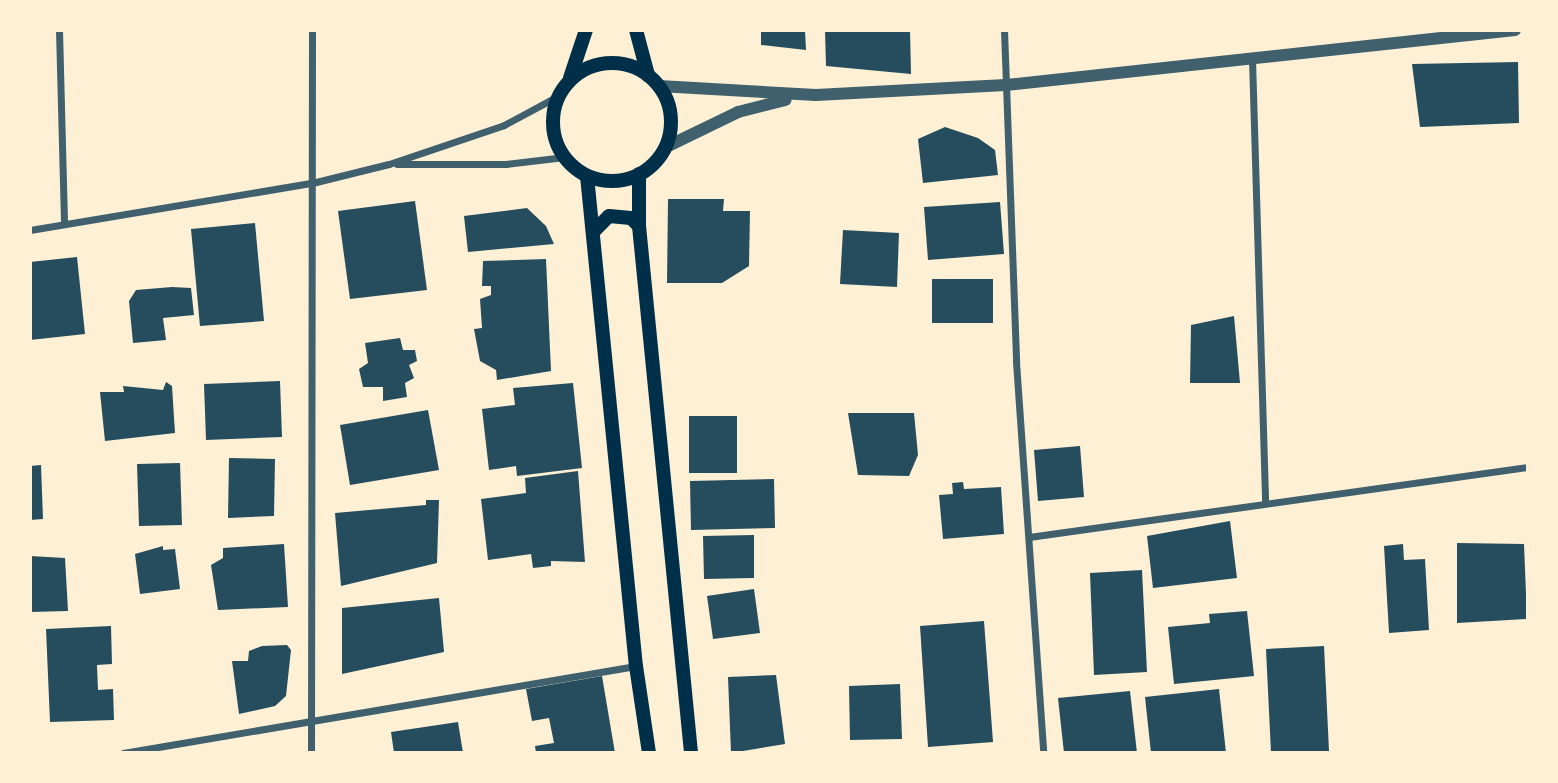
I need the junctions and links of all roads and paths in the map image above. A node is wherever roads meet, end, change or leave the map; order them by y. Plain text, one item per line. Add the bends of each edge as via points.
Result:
1 (59, 30) edge
2 (312, 30) edge
3 (586, 30) edge
4 (636, 30) edge
5 (1004, 30) edge
6 (1515, 30) edge
7 (1252, 59) junction
8 (569, 81) junction
9 (654, 81) junction
10 (1006, 85) junction
11 (816, 95) junction
12 (558, 96) junction
13 (666, 147) junction
14 (565, 157) junction
15 (389, 164) junction
16 (639, 174) junction
17 (587, 176) junction
18 (312, 183) junction
19 (64, 223) junction
20 (639, 226) junction
21 (30, 230) edge
22 (594, 231) junction
23 (1528, 467) edge
24 (1265, 502) junction
25 (1029, 537) junction
26 (636, 666) junction
27 (311, 724) junction
28 (123, 753) edge
29 (311, 753) edge
30 (649, 753) edge
31 (691, 753) edge
32 (1043, 753) edge

1 - 19 street
2 - 18 street
3 - 8 main road
4 - 9 main road
5 - 10 street
6 - 7 street
7 - 10 street
7 - 24 street
8 - 9 main road via 582,70 607,63 633,66
8 - 12 main road
9 - 11 street
9 - 13 main road via 671,116
10 - 11 street
10 - 25 street via 1016,362
11 - 13 street via 738,112
12 - 14 main road via 552,117 555,139
12 - 15 street via 470,138
13 - 16 main road
14 - 15 street via 495,165
14 - 17 main road
15 - 18 street
16 - 17 main road via 622,180
16 - 20 main road
17 - 22 main road
18 - 19 street
18 - 27 street
19 - 21 street
20 - 22 main road via 631,218 609,216
20 - 31 main road
22 - 26 main road
23 - 24 street
24 - 25 street
25 - 32 street
26 - 27 street
26 - 30 main road
27 - 28 street
27 - 29 street

